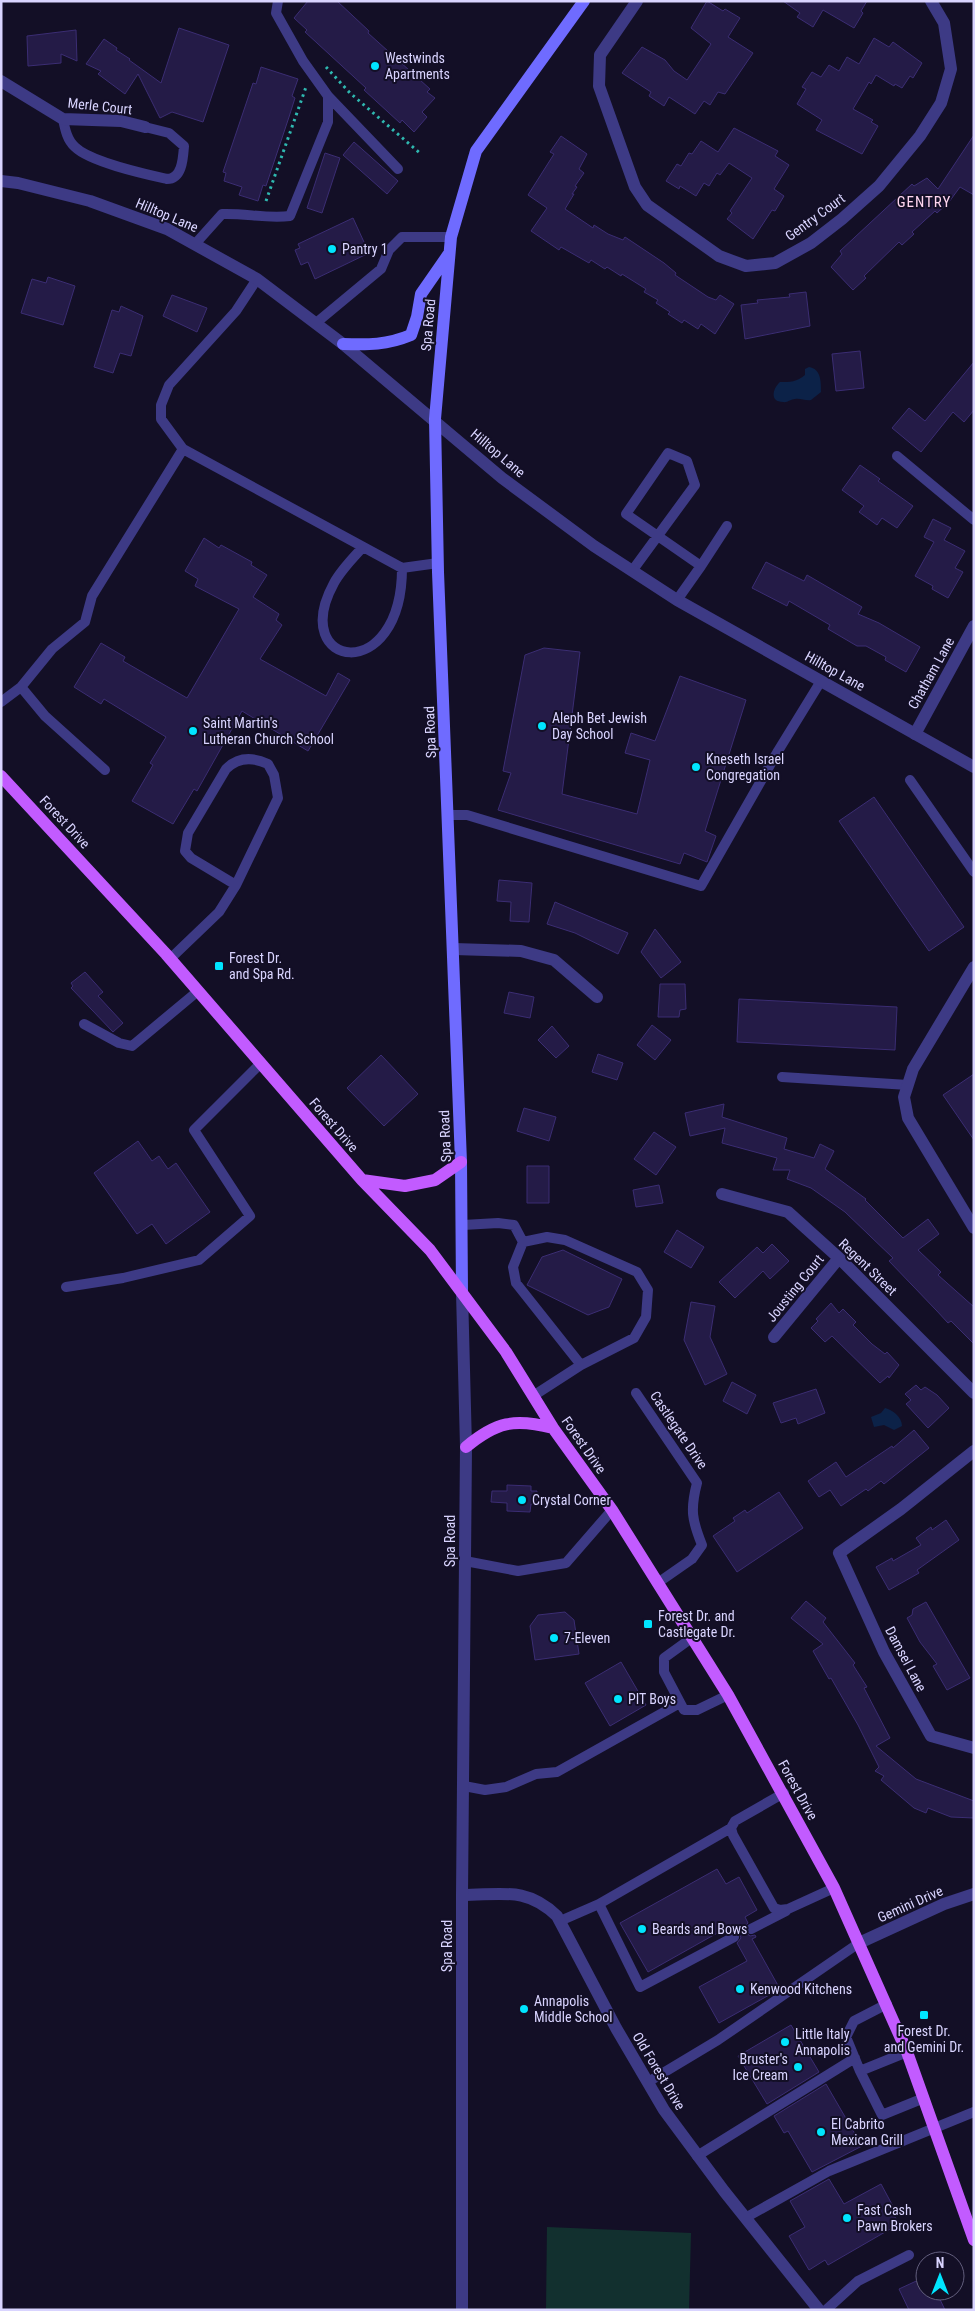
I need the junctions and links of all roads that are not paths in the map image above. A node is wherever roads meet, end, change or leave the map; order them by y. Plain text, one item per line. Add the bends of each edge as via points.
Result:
1 (278, 1) edge
2 (584, 1) edge
3 (637, 1) edge
4 (931, 1) edge
5 (1, 82) edge
6 (328, 96) junction
7 (63, 119) junction
8 (145, 127) joint
9 (398, 169) dead end
10 (1, 181) edge
11 (451, 237) junction
12 (196, 243) junction
13 (449, 253) junction
14 (257, 279) junction
15 (316, 323) junction
16 (343, 344) junction
17 (435, 419) junction
18 (183, 449) junction
19 (897, 456) dead end
20 (974, 520) edge
21 (727, 526) dead end
22 (657, 536) junction
23 (362, 547) junction
24 (438, 563) junction
25 (701, 566) junction
26 (402, 568) junction
27 (632, 571) junction
28 (678, 600) junction
29 (974, 626) edge
30 (821, 681) junction
31 (21, 687) junction
32 (1, 702) edge
33 (915, 734) junction
34 (974, 767) edge
35 (105, 770) dead end
36 (1, 776) edge
37 (910, 780) dead end
38 (448, 815) junction
39 (974, 872) edge
40 (236, 885) junction
41 (454, 950) junction
42 (170, 959) junction
43 (974, 967) edge
44 (198, 991) junction
45 (598, 998) dead end
46 (84, 1024) dead end
47 (261, 1063) junction
48 (782, 1076) dead end
49 (908, 1085) junction
50 (462, 1162) junction
51 (362, 1180) junction
52 (722, 1194) dead end
53 (463, 1225) junction
54 (974, 1228) edge
55 (524, 1242) junction
56 (839, 1258) junction
57 (66, 1287) dead end
58 (462, 1292) junction
59 (774, 1337) dead end
60 (582, 1365) junction
61 (636, 1393) dead end
62 (974, 1393) edge
63 (533, 1396) junction
64 (553, 1428) junction
65 (466, 1447) junction
66 (974, 1451) edge
67 (612, 1510) junction
68 (465, 1561) junction
69 (658, 1582) junction
70 (693, 1637) junction
71 (728, 1695) junction
72 (680, 1703) junction
73 (974, 1748) edge
74 (464, 1786) junction
75 (784, 1793) junction
76 (731, 1828) junction
77 (834, 1888) junction
78 (974, 1894) edge
79 (462, 1895) junction
80 (599, 1904) junction
81 (788, 1909) junction
82 (560, 1921) junction
83 (752, 1929) dead end
84 (734, 1937) dead end
85 (859, 1944) junction
86 (887, 2004) junction
87 (907, 2052) junction
88 (855, 2058) junction
89 (860, 2071) junction
90 (648, 2082) junction
91 (924, 2098) junction
92 (974, 2112) edge
93 (935, 2126) junction
94 (697, 2156) junction
95 (745, 2218) junction
96 (974, 2240) edge
97 (909, 2255) dead end
98 (462, 2310) edge
99 (819, 2310) edge
100 (826, 2310) edge

1 - 6 lane via 276,13 303,61
2 - 11 main road, Spa Road via 476,151
3 - 4 street, Gentry Court via 600,55 599,86 635,187 647,204 719,256 746,266 775,263 811,243 879,186 920,136 941,103 951,69 944,23
5 - 7 street, Merle Court
6 - 9 lane
6 - 12 lane via 328,122 290,216 270,218 242,213 222,214
7 - 8 street, Merle Court via 121,121
7 - 8 lane via 67,136 76,148 106,162 173,179 178,175 184,146 169,133
10 - 12 street, Hilltop Lane via 90,201 167,228
11 - 13 main road, Spa Road
11 - 15 lane via 402,236 389,250 380,269
12 - 14 street, Hilltop Lane
13 - 16 main road via 421,294 411,334 378,345
13 - 17 main road, Spa Road
14 - 15 street, Hilltop Lane
14 - 18 lane via 236,310 169,385 161,405 161,419
15 - 16 street, Hilltop Lane
16 - 17 street, Hilltop Lane
17 - 24 main road, Spa Road
17 - 27 street, Hilltop Lane via 502,478
18 - 23 lane
18 - 31 lane via 92,596 84,622 52,648
19 - 20 lane
21 - 25 lane
22 - 22 lane via 695,485 687,461 668,453 626,514
22 - 25 lane
22 - 27 lane
23 - 26 lane
23 - 26 lane via 334,582 324,609 322,622 327,640 342,652 349,654 365,650 389,628 402,592
24 - 26 lane
24 - 38 main road, Spa Road
25 - 28 lane
27 - 28 street, Hilltop Lane
28 - 30 street, Hilltop Lane
29 - 33 street, Chatham Lane
30 - 33 street, Hilltop Lane
30 - 38 lane via 701,886 467,815
31 - 32 lane
31 - 35 lane via 44,716
33 - 34 street, Hilltop Lane
36 - 42 main road, Forest Drive
37 - 39 lane
38 - 41 main road, Spa Road
40 - 40 lane via 278,798 274,775 268,764 249,758 232,763 226,769 188,833 185,850 191,858
40 - 42 lane via 219,912
41 - 45 street via 521,951 554,960
41 - 50 main road, Spa Road
42 - 44 main road, Forest Drive
43 - 49 street via 913,1069
44 - 46 lane via 132,1046 119,1043
44 - 47 main road, Forest Drive
47 - 51 main road, Forest Drive
47 - 57 lane via 194,1130 250,1216 199,1260 123,1278
48 - 49 lane
49 - 54 street via 904,1097 908,1118
50 - 51 main road via 435,1180 405,1186
50 - 53 main road, Spa Road
51 - 58 main road, Forest Drive via 430,1250
52 - 56 street, Regent Street via 788,1212
53 - 55 lane via 514,1225
53 - 58 main road, Spa Road
55 - 60 lane via 513,1267 516,1283
55 - 60 lane via 547,1237 565,1240 637,1272 648,1290 646,1317 634,1338
56 - 59 street, Jousting Court
56 - 62 street, Regent Street
58 - 63 main road, Forest Drive via 506,1352
58 - 65 street, Spa Road
60 - 63 lane
61 - 69 lane, Castlegate Drive via 697,1483 692,1520 702,1545 692,1559
63 - 64 main road, Forest Drive
64 - 65 main road via 536,1423 505,1424 484,1432
64 - 67 main road, Forest Drive
65 - 68 street, Spa Road
66 - 73 street, Damsel Lane via 839,1553 884,1652 931,1736
67 - 68 lane via 566,1563 518,1572
67 - 69 main road, Forest Drive
68 - 74 street, Spa Road
69 - 70 main road, Forest Drive
70 - 71 main road, Forest Drive
70 - 72 lane via 664,1658 664,1672
71 - 72 lane via 697,1710 684,1710
71 - 75 main road, Forest Drive
72 - 74 lane via 558,1772 536,1774 506,1787 485,1790
74 - 79 street, Spa Road
75 - 76 lane via 735,1821
75 - 77 main road, Forest Drive
76 - 80 lane
76 - 81 lane via 774,1908
77 - 81 lane
77 - 85 main road, Forest Drive
78 - 85 street, Gemini Drive via 944,1904
79 - 82 street, Old Forest Drive via 516,1894 533,1898
79 - 98 street, Spa Road
80 - 82 lane
80 - 84 lane via 640,1987
81 - 83 lane
82 - 90 street, Old Forest Drive
85 - 86 main road, Forest Drive
85 - 90 lane via 718,2040
86 - 87 main road, Forest Drive
86 - 88 lane via 854,2021 846,2036
87 - 89 lane
87 - 91 main road, Forest Drive
88 - 89 lane
88 - 94 lane
89 - 91 lane via 882,2115
90 - 94 street, Old Forest Drive
91 - 93 main road, Forest Drive
92 - 93 lane
93 - 95 lane via 829,2171
93 - 96 main road, Forest Drive
94 - 95 street, Old Forest Drive
95 - 99 street, Old Forest Drive
97 - 100 lane via 858,2282

